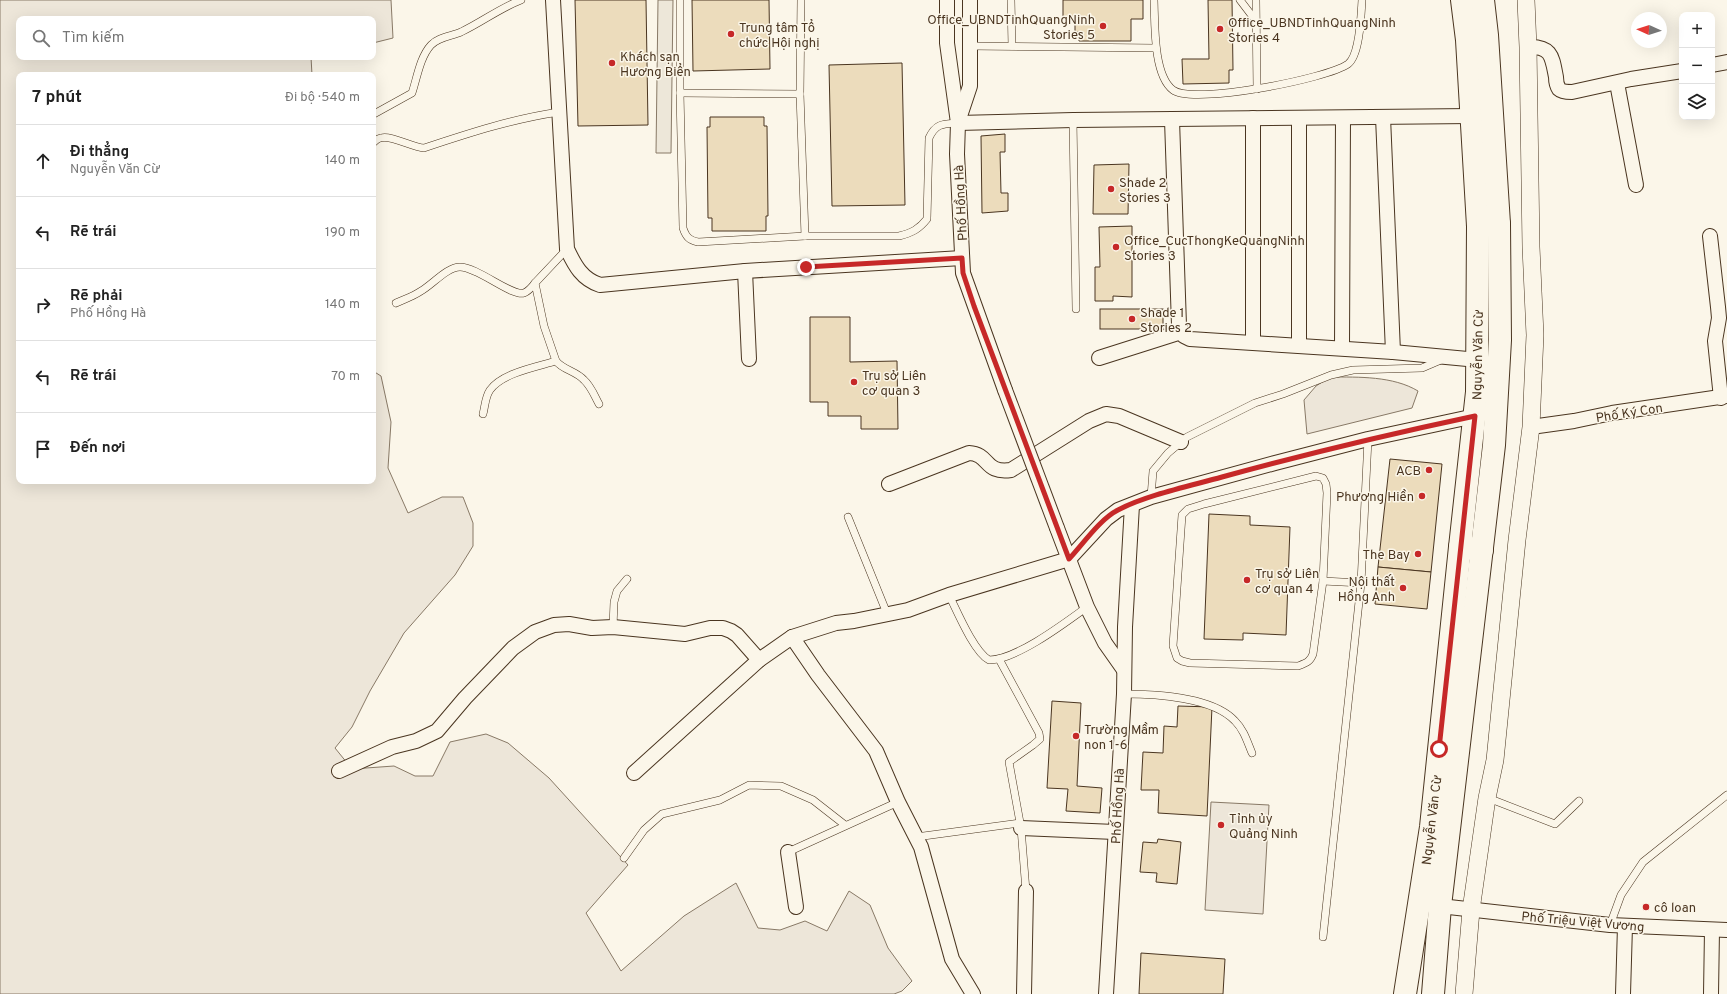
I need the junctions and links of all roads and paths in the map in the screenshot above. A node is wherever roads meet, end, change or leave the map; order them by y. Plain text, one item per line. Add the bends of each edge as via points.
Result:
1 (521, 0) edge
2 (553, 0) edge
3 (680, 0) edge
4 (801, 0) edge
5 (947, 0) edge
6 (970, 0) edge
7 (1011, 0) edge
8 (1154, 0) edge
9 (1240, 0) edge
10 (1256, 0) edge
11 (1362, 0) edge
12 (1462, 0) edge
13 (1483, 0) edge
14 (1526, 0) edge
15 (1256, 21) junction
16 (970, 46) junction
17 (1012, 46) junction
18 (1528, 46) junction
19 (1156, 48) junction
20 (1727, 62) edge
21 (1715, 64) edge
22 (1679, 72) edge
23 (1617, 83) junction
24 (1257, 88) junction
25 (680, 93) junction
26 (800, 94) junction
27 (558, 112) junction
28 (376, 113) edge
29 (1472, 116) junction
30 (1383, 117) junction
31 (1253, 118) junction
32 (1299, 118) junction
33 (1343, 118) junction
34 (1073, 120) junction
35 (1172, 120) junction
36 (958, 123) junction
37 (376, 141) edge
38 (1636, 185) dead end
39 (1499, 224) junction
40 (1478, 226) junction
41 (805, 236) junction
42 (1710, 236) dead end
43 (567, 249) junction
44 (962, 258) junction
45 (745, 271) junction
46 (535, 283) junction
47 (396, 303) dead end
48 (1076, 309) dead end
49 (1181, 332) junction
50 (1253, 342) junction
51 (1299, 345) junction
52 (1342, 348) junction
53 (1393, 352) junction
54 (1447, 357) junction
55 (1098, 358) dead end
56 (749, 359) dead end
57 (1478, 360) junction
58 (556, 361) junction
59 (1724, 397) edge
60 (599, 404) dead end
61 (483, 414) dead end
62 (1475, 416) junction
63 (1531, 427) junction
64 (1368, 439) junction
65 (1181, 442) junction
66 (889, 484) dead end
67 (1151, 497) junction
68 (1132, 505) junction
69 (848, 517) dead end
70 (1460, 547) junction
71 (1482, 550) junction
72 (1069, 559) junction
73 (627, 578) dead end
74 (1323, 581) junction
75 (1361, 583) junction
76 (949, 595) junction
77 (1086, 607) junction
78 (888, 616) junction
79 (612, 627) junction
80 (792, 637) junction
81 (1000, 659) junction
82 (758, 660) junction
83 (1124, 670) junction
84 (1124, 694) junction
85 (1252, 753) dead end
86 (339, 771) dead end
87 (634, 773) dead end
88 (1727, 795) edge
89 (1487, 798) junction
90 (1579, 801) dead end
91 (898, 802) junction
92 (845, 825) junction
93 (1020, 825) junction
94 (1115, 832) junction
95 (916, 837) junction
96 (788, 852) joint
97 (624, 858) dead end
98 (1026, 891) joint
99 (1440, 906) junction
100 (796, 907) dead end
101 (1471, 910) junction
102 (1610, 925) junction
103 (1624, 926) junction
104 (1712, 930) junction
105 (1727, 930) edge
106 (1323, 937) dead end
107 (972, 994) edge
108 (1024, 994) edge
109 (1106, 994) edge
110 (1405, 994) edge
111 (1433, 994) edge
112 (1464, 994) edge
113 (1623, 994) edge
114 (1710, 994) edge

1 - 28 lane via 507,5 479,23 432,43 424,57 412,93
2 - 27 street
3 - 25 lane
4 - 26 lane
5 - 36 street, Phố Hồng Hà via 947,42
6 - 16 street, Phố Hồng Hà
7 - 17 lane
8 - 19 lane
9 - 15 lane
10 - 15 lane
11 - 24 lane via 1359,36 1354,55 1348,64 1306,80
12 - 29 main road, Nguyễn Văn Cừ
13 - 39 main road, Nguyễn Văn Cừ
14 - 18 street
15 - 24 lane
16 - 17 lane
16 - 36 street, Phố Hồng Hà via 970,86
17 - 19 lane
18 - 23 street via 1538,46 1550,54 1559,89 1563,91 1572,92
18 - 63 street via 1534,335
19 - 24 lane via 1164,80 1173,91 1196,95
20 - 21 street
22 - 23 street
23 - 38 street
25 - 26 lane
25 - 41 lane via 683,228 686,236 691,241 698,242
26 - 41 lane
27 - 37 lane via 492,126 424,148 394,139 381,138
27 - 43 street
29 - 30 street
29 - 40 main road, Nguyễn Văn Cừ
30 - 33 street
30 - 53 street
31 - 32 street
31 - 35 street
31 - 50 street
32 - 33 street
32 - 51 street
33 - 52 street
34 - 35 street
34 - 36 street
34 - 48 lane
35 - 49 street
36 - 41 lane via 941,124 933,130 929,138 927,219 920,228 899,236
36 - 44 street, Phố Hồng Hà
39 - 40 main road
39 - 71 main road, Nguyễn Văn Cừ via 1500,340 1497,405
40 - 57 main road, Nguyễn Văn Cừ
42 - 59 street via 1718,307 1715,341
43 - 45 street via 580,274 600,286
43 - 46 lane
44 - 45 street
44 - 72 street, Phố Hồng Hà, bridge via 966,284
45 - 56 street
46 - 47 lane via 522,294 466,268 452,268 422,291
46 - 58 lane via 544,326
49 - 50 street via 1190,339
49 - 55 street
50 - 51 street
51 - 52 street
52 - 53 street
53 - 54 street
54 - 57 street
54 - 65 lane via 1422,368 1354,370 1331,375 1255,403
57 - 62 main road, Nguyễn Văn Cừ
58 - 60 lane via 585,380
58 - 61 lane via 512,374 500,381 490,389
59 - 63 street, Phố Ký Con
62 - 64 street
62 - 70 main road, Nguyễn Văn Cừ
63 - 89 street via 1495,760
64 - 67 street
64 - 75 lane
65 - 66 street via 1136,422 1106,414 1089,421 1011,470 1000,471 991,467 975,453 969,453
65 - 67 lane via 1153,471
67 - 68 street
68 - 72 street via 1118,510 1106,519
68 - 83 street
69 - 78 lane
70 - 71 main road
70 - 110 main road, Nguyễn Văn Cừ via 1431,827
71 - 99 main road, Nguyễn Văn Cừ
72 - 76 street
72 - 77 street, Phố Hồng Hà
73 - 79 lane via 617,591
74 - 74 lane via 1327,493 1323,478 1316,476 1188,509 1182,515 1180,524 1173,646 1177,658 1190,663 1298,666 1306,663 1311,660 1313,654
74 - 75 lane
75 - 106 lane
76 - 78 street
76 - 81 lane via 981,653 989,660
77 - 81 lane via 1052,632
77 - 83 street, Phố Hồng Hà via 1105,643
78 - 80 street via 836,623
79 - 82 street via 685,634 710,628 723,628 737,635
79 - 86 street via 592,628 569,624 554,625 535,632 513,648 437,731 416,741 392,747
80 - 82 street
80 - 91 street via 876,751
81 - 93 lane via 1040,739 1008,762
82 - 87 street
83 - 84 street, Phố Hồng Hà
84 - 85 lane via 1170,698 1215,706 1235,720 1244,732
84 - 94 street, Phố Hồng Hà
88 - 102 lane via 1643,862 1621,895
89 - 90 lane via 1555,824
89 - 101 street
91 - 92 lane
91 - 95 street
92 - 96 lane
92 - 97 lane via 813,800 781,786 749,785 720,800 662,814 644,830
93 - 94 street
93 - 95 lane
93 - 98 lane
94 - 109 street, Phố Hồng Hà
95 - 107 street via 952,959
96 - 100 street
98 - 108 street
99 - 101 street, Phố Triệu Việt Vương
99 - 111 main road, Nguyễn Văn Cừ
101 - 102 street, Phố Triệu Việt Vương
101 - 112 street
102 - 103 street, Phố Triệu Việt Vương
103 - 104 street, Phố Triệu Việt Vương
103 - 113 street
104 - 105 street, Phố Triệu Việt Vương
104 - 114 street

